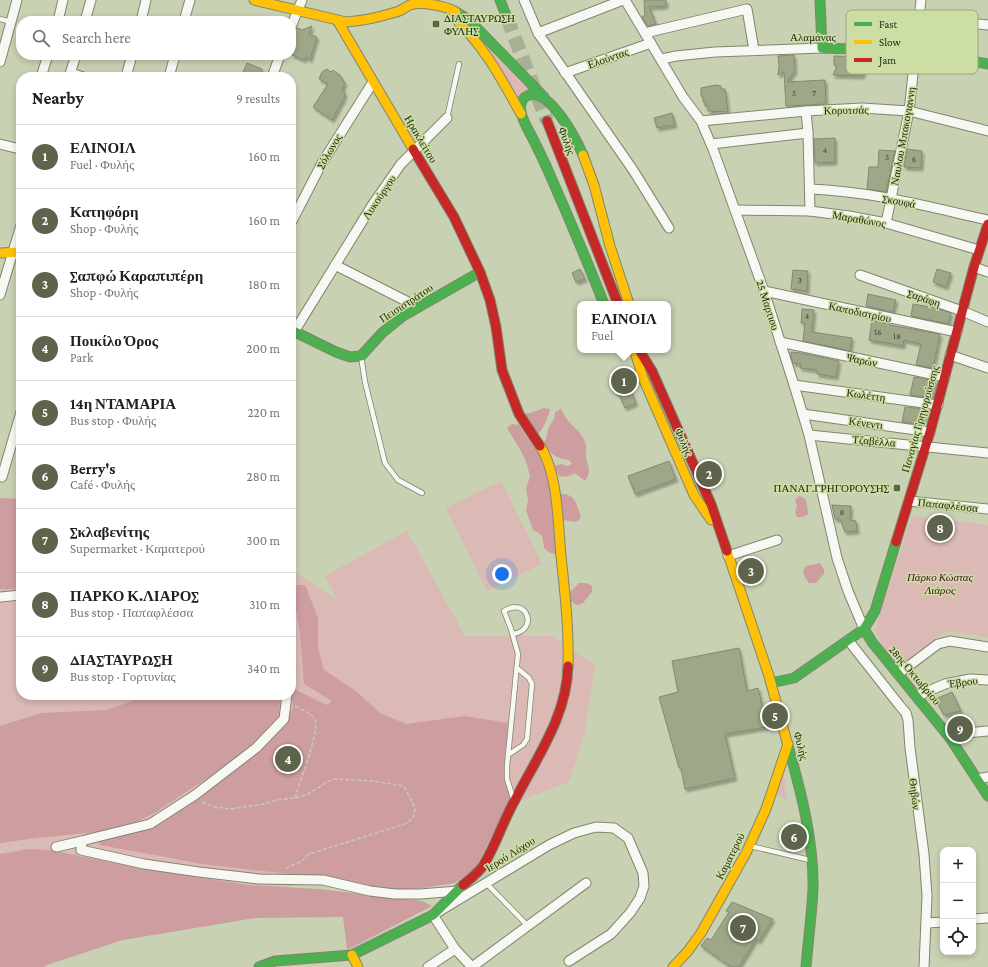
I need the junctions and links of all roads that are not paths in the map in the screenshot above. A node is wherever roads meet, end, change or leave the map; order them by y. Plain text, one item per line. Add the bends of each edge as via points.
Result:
1 (17, 0) edge
2 (63, 0) edge
3 (91, 0) edge
4 (146, 0) edge
5 (190, 0) edge
6 (254, 0) edge
7 (302, 0) edge
8 (449, 0) edge
9 (500, 0) edge
10 (524, 0) edge
11 (624, 0) edge
12 (820, 0) edge
13 (921, 0) edge
14 (412, 3) edge
15 (298, 10) junction
16 (920, 10) edge
17 (397, 12) junction
18 (59, 16) edge
19 (86, 16) edge
20 (142, 16) edge
21 (185, 16) edge
22 (296, 16) edge
23 (507, 18) tunnel mouth
24 (0, 19) edge
25 (337, 20) junction
26 (468, 20) junction
27 (11, 22) junction
28 (978, 24) edge
29 (988, 25) edge
30 (538, 33) junction
31 (645, 33) junction
32 (652, 43) junction
33 (822, 48) junction
34 (846, 49) edge
35 (754, 50) junction
36 (662, 59) junction
37 (46, 60) edge
38 (74, 60) edge
39 (131, 60) edge
40 (174, 60) edge
41 (278, 60) edge
42 (0, 62) edge
43 (978, 62) edge
44 (459, 64) dead end
45 (988, 64) edge
46 (43, 72) edge
47 (71, 72) edge
48 (127, 72) edge
49 (171, 72) edge
50 (274, 72) edge
51 (565, 73) junction
52 (913, 74) edge
53 (373, 82) junction
54 (544, 97) junction
55 (806, 111) junction
56 (909, 111) junction
57 (521, 114) junction
58 (447, 118) joint
59 (546, 121) tunnel mouth
60 (701, 121) junction
61 (988, 131) edge
62 (808, 133) junction
63 (0, 144) edge
64 (711, 144) junction
65 (16, 147) edge
66 (415, 151) junction
67 (810, 189) junction
68 (892, 198) junction
69 (735, 210) junction
70 (810, 211) junction
71 (296, 214) edge
72 (988, 220) edge
73 (886, 223) junction
74 (988, 224) edge
75 (669, 228) dead end
76 (979, 250) junction
77 (0, 253) edge
78 (16, 253) edge
79 (16, 255) edge
80 (335, 265) junction
81 (974, 267) junction
82 (480, 272) junction
83 (988, 272) edge
84 (860, 275) dead end
85 (764, 291) junction
86 (0, 295) edge
87 (603, 301) edge
88 (617, 301) edge
89 (627, 301) edge
90 (414, 308) junction
91 (962, 311) junction
92 (988, 322) edge
93 (296, 325) edge
94 (957, 332) junction
95 (296, 333) edge
96 (780, 342) junction
97 (636, 353) edge
98 (637, 353) edge
99 (646, 353) edge
100 (950, 355) junction
101 (361, 356) junction
102 (988, 368) edge
103 (652, 370) junction
104 (945, 378) junction
105 (794, 385) junction
106 (938, 405) junction
107 (803, 414) junction
108 (16, 429) edge
109 (930, 432) junction
110 (809, 435) junction
111 (925, 446) junction
112 (988, 453) edge
113 (2, 477) dead end
114 (422, 493) dead end
115 (909, 500) junction
116 (988, 509) edge
117 (723, 539) junction
118 (777, 540) dead end
119 (728, 556) junction
120 (16, 595) edge
121 (0, 597) edge
122 (864, 629) junction
123 (513, 634) junction
124 (848, 640) junction
125 (988, 647) edge
126 (517, 668) junction
127 (898, 674) junction
128 (988, 680) edge
129 (771, 683) junction
130 (917, 696) junction
131 (286, 700) edge
132 (988, 731) edge
133 (950, 738) junction
134 (788, 744) junction
135 (508, 755) junction
136 (988, 777) edge
137 (976, 779) junction
138 (988, 796) edge
139 (514, 801) junction
140 (82, 841) junction
141 (750, 846) junction
142 (56, 847) road end
143 (812, 861) junction
144 (486, 884) junction
145 (586, 884) dead end
146 (458, 891) junction
147 (433, 915) junction
148 (988, 918) edge
149 (976, 919) edge
150 (940, 922) edge
151 (927, 923) junction
152 (528, 926) junction
153 (455, 949) junction
154 (352, 955) junction
155 (569, 961) dead end
156 (259, 967) edge
157 (358, 967) edge
158 (428, 967) edge
159 (472, 967) edge
160 (673, 967) edge
161 (806, 967) edge
162 (924, 967) edge

1 - 27 street
2 - 18 street
3 - 19 street
4 - 20 street
5 - 21 street
6 - 15 street
7 - 15 street
8 - 26 street
9 - 23 street
10 - 30 street
11 - 30 street
11 - 31 street, 25 Μαρτιου
12 - 33 street
13 - 16 street, Ναυλου Μπακογιαννη
14 - 17 street
14 - 26 street via 441,6
15 - 22 street
15 - 25 street
17 - 25 street via 358,21
17 - 57 street via 433,11 456,20 484,54
24 - 27 lane
25 - 53 street, Ηρακλείτου
26 - 54 street
27 - 42 street
28 - 29 street
30 - 51 street
31 - 32 street, 25 Μαρτιου
31 - 35 street via 746,9
32 - 36 street, 25 Μαρτιου
32 - 51 street, Ελούντας
33 - 34 street, Αλαμάνας
33 - 35 street, Αλαμάνας
35 - 36 street, Αλαμάνας
36 - 60 street, 25 Μαρτιου via 683,97
37 - 46 street
38 - 47 street
39 - 48 street
40 - 49 street
41 - 50 street
43 - 45 street, Αλαμάνας
44 - 58 lane, Λυκούργου
51 - 75 street via 633,170
52 - 56 street, Ναυλου Μπακογιαννη
53 - 66 street, Ηρακλείτου
53 - 71 street, Σόλωνος via 322,163
54 - 57 street via 535,94 525,97 520,104
54 - 89 street via 566,124 585,156
55 - 56 street, Κορυτσάς via 862,108
55 - 60 street, Κορυτσάς
55 - 62 street
56 - 61 street, Κορυτσάς
56 - 68 street, Ναυλου Μπακογιαννη
57 - 87 street via 560,196
58 - 66 street, Λυκούργου
59 - 88 street, Φυλής
60 - 64 street, 25 Μαρτιου
62 - 64 street
62 - 67 street
63 - 65 street
64 - 69 street, 25 Μαρτιου
66 - 80 street, Λυκούργου via 401,164
66 - 82 street, Ηρακλείτου via 454,218
67 - 68 street, Σκουφά
67 - 70 street
68 - 72 street, Σκουφά
68 - 73 street, Ναυλου Μπακογιαννη
69 - 70 street, Μαραθώνος
69 - 85 street, 25 Μαρτιου
70 - 73 street, Μαραθώνος
73 - 76 street, Μαραθώνος
74 - 76 street, Παναγίας Γρηγορούσσης
76 - 81 street, Παναγίας Γρηγορούσσης
77 - 78 street
79 - 86 street
80 - 90 street via 408,302
80 - 93 street, Λυκούργου
81 - 83 street
81 - 91 street, Παναγίας Γρηγορούσσης
82 - 90 street, Πεισιστράτου
82 - 139 street, Ηρακλείτου via 494,315 504,376 520,414 546,455 551,470 569,640 568,677 564,700 549,738
84 - 91 street, Σαράφη
85 - 94 street, Καποδιστρίου
85 - 96 street, 25 Μαρτιου
90 - 101 street, Πεισιστράτου via 382,333
91 - 92 street, Σαράφη
91 - 94 street, Παναγίας Γρηγορούσσης
94 - 100 street, Παναγίας Γρηγορούσσης
95 - 101 street via 350,357
96 - 104 street, Ψαρών
96 - 105 street, 25 Μαρτιου
97 - 117 street, Φυλής via 643,378 694,495
98 - 103 street, Φυλής
99 - 103 street
100 - 102 street
100 - 104 street, Παναγίας Γρηγορούσσης
101 - 114 lane via 385,463 398,480
103 - 117 street, Φυλής via 706,490
104 - 106 street, Παναγίας Γρηγορούσσης
105 - 106 street, Κωλέττη
105 - 107 street, 25 Μαρτιου
106 - 109 street, Παναγίας Γρηγορούσσης
107 - 109 street, Κένεντι
107 - 110 street, 25 Μαρτιου
108 - 113 street
109 - 111 street, Παναγίας Γρηγορούσσης
110 - 111 street, Τζαβέλλα
110 - 122 street, 25 Μαρτιου via 837,558
111 - 112 street, Τζαβέλλα
111 - 115 street, Παναγίας Γρηγορούσσης
115 - 116 street, Παπαφλέσσα
115 - 122 street, Παναγίας Γρηγορούσσης via 878,604
117 - 119 street, Φυλής
118 - 119 street
119 - 129 street, Φυλής
120 - 121 street
122 - 124 street, Παναγίας Γρηγορούσσης
122 - 127 street, 28ης Οκτωβρίου
123 - 123 lane via 504,611 517,607 524,610 528,621 522,632
123 - 126 lane via 518,654
124 - 129 street, Παναγίας Γρηγορούσσης via 794,678
124 - 151 street, Θηβών via 906,713 908,720 924,861
125 - 127 street via 950,642 938,644
126 - 135 lane
126 - 135 lane via 532,684 527,739 523,745
127 - 130 street, 28ης Οκτωβρίου
128 - 130 street, Έβρου via 945,684
129 - 134 street, Φυλής
130 - 133 street, 28ης Οκτωβρίου
131 - 140 street via 284,719 256,748 195,795 150,824
132 - 133 street via 966,733
133 - 137 street, 28ης Οκτωβρίου
134 - 141 street, Καματερού
134 - 143 street, Φυλής via 806,819
135 - 139 lane via 507,779
136 - 137 street
137 - 138 street, 28ης Οκτωβρίου
139 - 146 street, Ηρακλείτου via 482,867
140 - 142 street
140 - 146 street via 82,850 130,862 229,876 323,880 395,894
141 - 143 lane
141 - 160 street, Καματερού via 694,944
143 - 161 street, Φυλής via 813,888
144 - 147 street, Ιερού Λόχου
144 - 152 lane
144 - 155 street, Ιερού Λόχου via 549,845 574,833 596,828 614,828 628,838 643,873 644,886 640,898 610,934
145 - 152 street
146 - 147 street, Ηρακλείτου
147 - 153 street
147 - 154 street, Ιερού Λόχου
148 - 149 street
150 - 151 street
151 - 162 street, Θηβών
152 - 159 street
153 - 158 street
153 - 159 street
154 - 156 street, Ιερού Λόχου via 275,961
154 - 157 street

